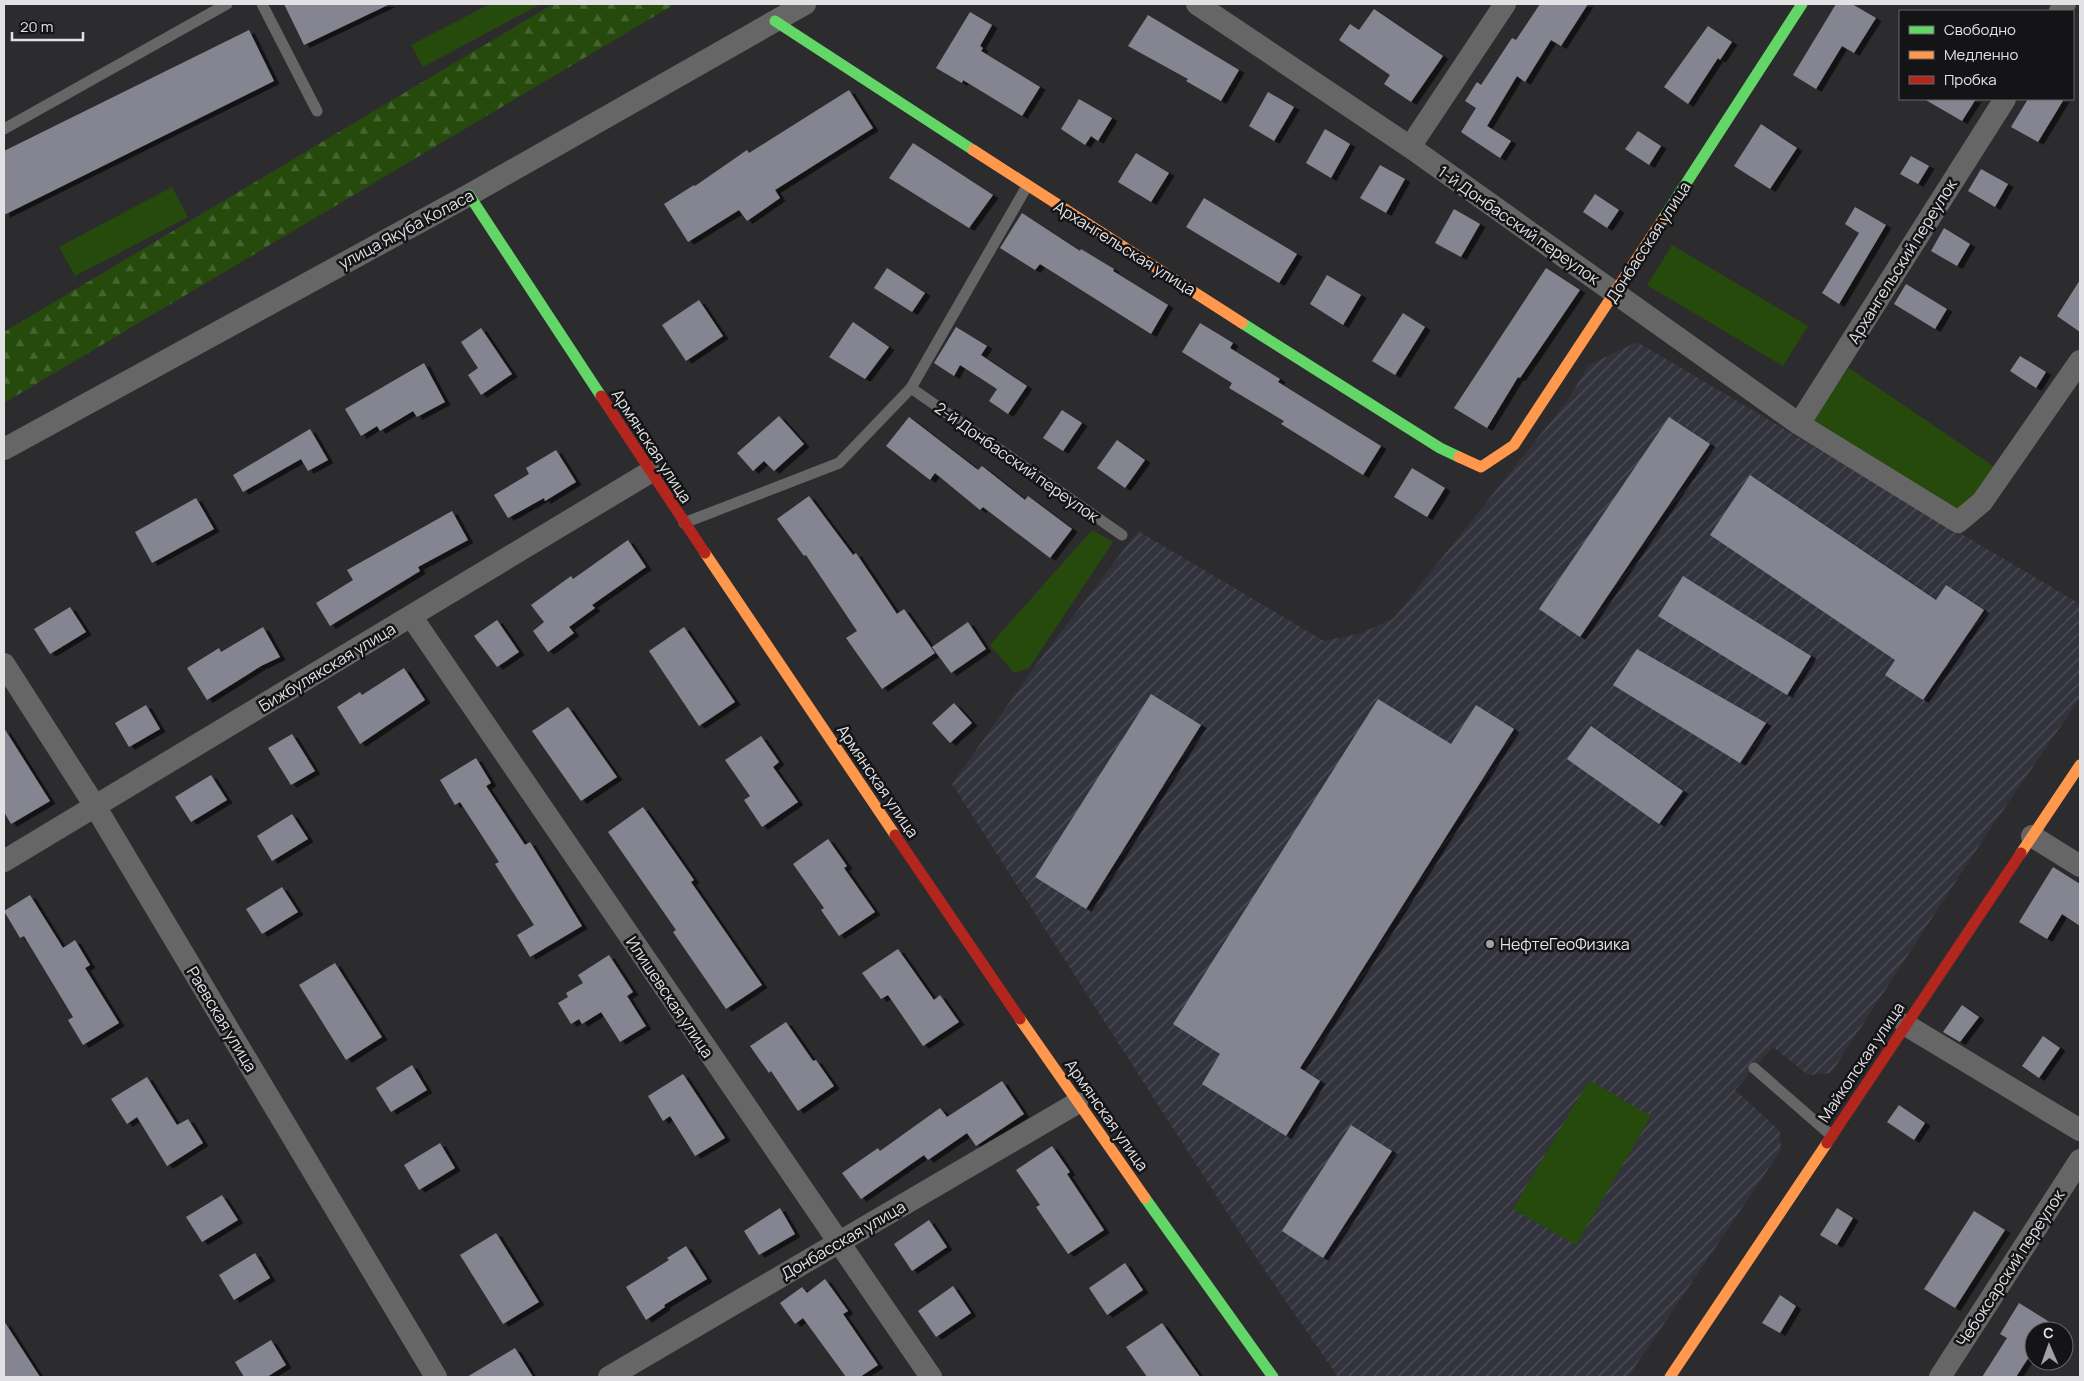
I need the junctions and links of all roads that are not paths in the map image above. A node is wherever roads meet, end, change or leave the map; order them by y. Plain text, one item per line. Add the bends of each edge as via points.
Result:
1 (227, 4) edge
2 (262, 4) edge
3 (805, 4) edge
4 (1197, 4) edge
5 (1505, 4) edge
6 (1802, 4) edge
7 (775, 21) junction
8 (2004, 100) edge
9 (317, 111) dead end
10 (4, 129) edge
11 (1410, 147) junction
12 (1026, 186) junction
13 (469, 195) junction
14 (1615, 293) junction
15 (2080, 361) edge
16 (911, 388) junction
17 (1799, 424) junction
18 (4, 449) edge
19 (1480, 467) joint
20 (650, 472) junction
21 (684, 523) junction
22 (1122, 535) dead end
23 (410, 616) junction
24 (4, 664) edge
25 (2080, 765) edge
26 (95, 806) junction
27 (2032, 836) junction
28 (4, 861) edge
29 (2080, 866) edge
30 (1906, 1025) junction
31 (1754, 1068) dead end
32 (1077, 1103) junction
33 (2080, 1130) edge
34 (1832, 1136) junction
35 (2080, 1160) edge
36 (838, 1243) junction
37 (436, 1377) edge
38 (609, 1377) edge
39 (931, 1377) edge
40 (1273, 1377) edge
41 (1670, 1377) edge
42 (1940, 1377) edge

1 - 10 lane
2 - 9 lane
3 - 7 street, улица Якуба Коласа
4 - 11 street, 1-й Донбасский переулок
5 - 11 street
6 - 14 street, Донбасская улица
7 - 12 street, Архангельская улица
7 - 13 street, улица Якуба Коласа
8 - 17 street, Архангельский переулок
11 - 14 street, 1-й Донбасский переулок
12 - 16 lane
12 - 19 street, Архангельская улица via 1440,448
13 - 18 street, улица Якуба Коласа
13 - 20 street, Армянская улица
14 - 17 street, 1-й Донбасский переулок
14 - 19 street, Донбасская улица via 1514,444
15 - 17 street, 1-й Донбасский переулок via 1982,502 1958,522
16 - 21 lane via 840,463
16 - 22 lane, 2-й Донбасский переулок
20 - 21 street, Армянская улица
20 - 23 street, Бижбулякская улица
21 - 32 street, Армянская улица
23 - 26 street, Бижбулякская улица
23 - 36 street, Илишевская улица
24 - 26 street, Раевская улица
25 - 27 street, Майкопская улица
26 - 28 street, Бижбулякская улица
26 - 37 street, Раевская улица
27 - 29 street
27 - 30 street, Майкопская улица
30 - 33 street
30 - 34 street, Майкопская улица
31 - 34 lane
32 - 36 street, Донбасская улица
32 - 40 street, Армянская улица
34 - 41 street, Майкопская улица
35 - 42 street, Чебоксарский переулок
36 - 38 street, Донбасская улица
36 - 39 street, Илишевская улица

